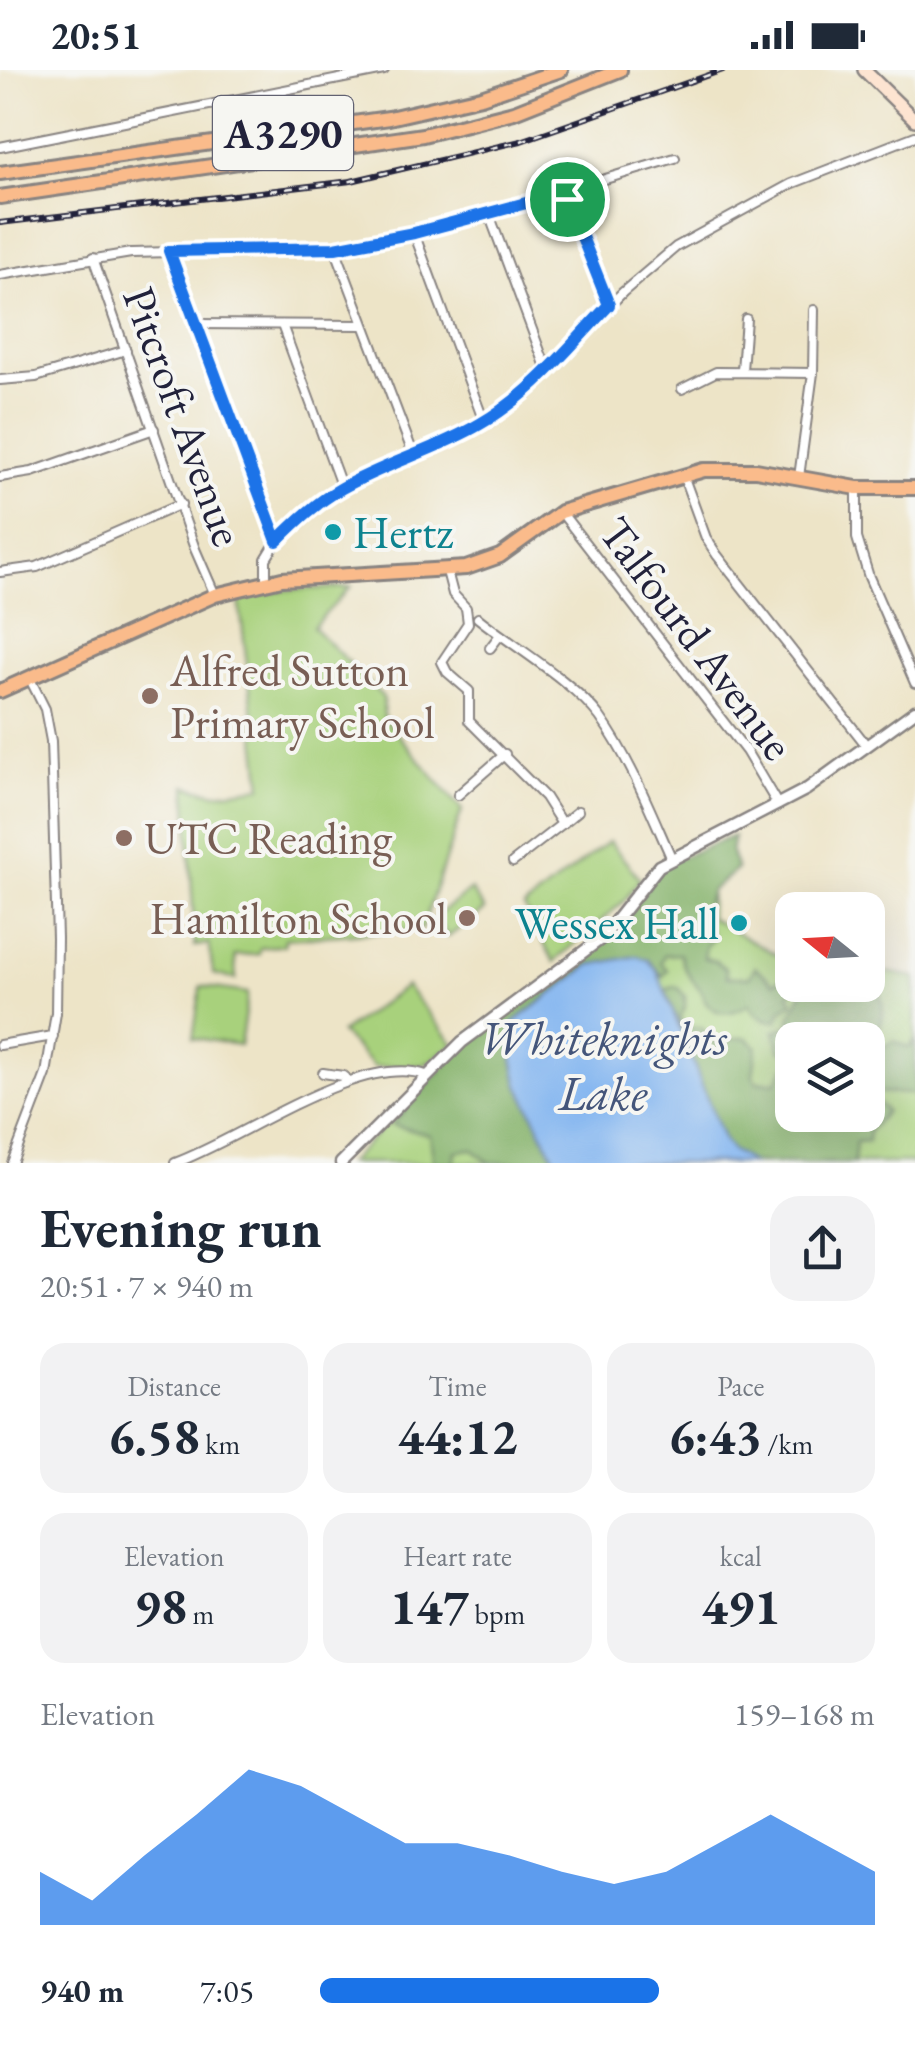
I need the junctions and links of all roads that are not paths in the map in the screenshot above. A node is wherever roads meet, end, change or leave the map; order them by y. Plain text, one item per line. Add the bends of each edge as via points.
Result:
1 (384, 70) edge
2 (561, 70) edge
3 (620, 70) edge
4 (864, 70) edge
5 (915, 120) edge
6 (915, 136) edge
7 (0, 148) edge
8 (675, 158) dead end
9 (0, 174) edge
10 (560, 194) junction
11 (0, 196) edge
12 (488, 214) junction
13 (414, 233) junction
14 (335, 248) junction
15 (169, 251) junction
16 (93, 258) junction
17 (0, 276) edge
18 (609, 305) junction
19 (814, 310) dead end
20 (746, 320) dead end
21 (799, 321) dead end
22 (812, 322) junction
23 (196, 324) junction
24 (282, 325) junction
25 (363, 325) junction
26 (126, 350) junction
27 (688, 369) dead end
28 (547, 370) junction
29 (742, 370) junction
30 (813, 374) junction
31 (0, 380) edge
32 (694, 383) junction
33 (682, 389) dead end
34 (484, 422) junction
35 (154, 428) junction
36 (414, 456) junction
37 (683, 476) junction
38 (0, 477) edge
39 (799, 478) junction
40 (342, 488) junction
41 (857, 488) junction
42 (915, 488) edge
43 (181, 504) junction
44 (561, 512) junction
45 (277, 541) junction
46 (447, 571) junction
47 (0, 572) edge
48 (266, 581) junction
49 (215, 596) junction
50 (478, 618) dead end
51 (500, 636) junction
52 (490, 648) dead end
53 (30, 679) junction
54 (915, 682) edge
55 (0, 691) edge
56 (915, 711) edge
57 (866, 746) junction
58 (505, 754) junction
59 (458, 795) dead end
60 (778, 805) junction
61 (578, 812) dead end
62 (562, 824) junction
63 (671, 857) junction
64 (513, 862) dead end
65 (53, 1036) junction
66 (0, 1045) edge
67 (323, 1073) dead end
68 (426, 1074) junction
69 (348, 1082) junction
70 (12, 1163) edge
71 (175, 1163) edge
72 (341, 1163) edge

1 - 7 street
2 - 9 main road, A3290 via 389,118
3 - 11 main road, A3290 via 514,112 423,135
4 - 5 main road
6 - 18 street via 790,184 735,214 676,247
8 - 10 street
10 - 12 street
10 - 18 street
12 - 13 street
12 - 28 street
13 - 14 street
13 - 34 street
14 - 15 street
14 - 25 street
15 - 16 street
15 - 23 street
16 - 17 street
16 - 26 street, Pitcroft Avenue
18 - 28 street
19 - 22 street
20 - 29 street
21 - 22 street
22 - 30 street
23 - 24 street
23 - 45 street
24 - 25 street
24 - 40 street
25 - 36 street
26 - 31 street via 36,377
26 - 35 street, Pitcroft Avenue
27 - 32 street
28 - 34 street
29 - 30 street
29 - 32 street
30 - 39 street
32 - 33 street
34 - 36 street
35 - 38 street
35 - 43 street, Pitcroft Avenue
36 - 40 street
37 - 39 main road via 733,468
37 - 44 main road
37 - 57 street via 716,556
39 - 41 main road
40 - 45 street
41 - 42 main road
41 - 54 street via 857,538
43 - 47 street via 37,567
43 - 49 street, Pitcroft Avenue
44 - 46 main road via 500,556
44 - 60 street, Talfourd Avenue via 746,751
45 - 48 street via 266,559
46 - 48 main road
46 - 58 street via 468,623 442,662 469,691 472,726
48 - 49 main road
49 - 53 main road
50 - 51 street
51 - 52 street
51 - 63 street via 598,715
53 - 55 main road
53 - 65 street via 51,741
56 - 57 street
57 - 60 street
58 - 59 street
58 - 62 street
60 - 63 street
61 - 62 street
62 - 64 street
63 - 68 street via 602,938
65 - 66 street
65 - 70 street via 46,1074
67 - 69 street
68 - 69 street
68 - 72 street
69 - 71 street

